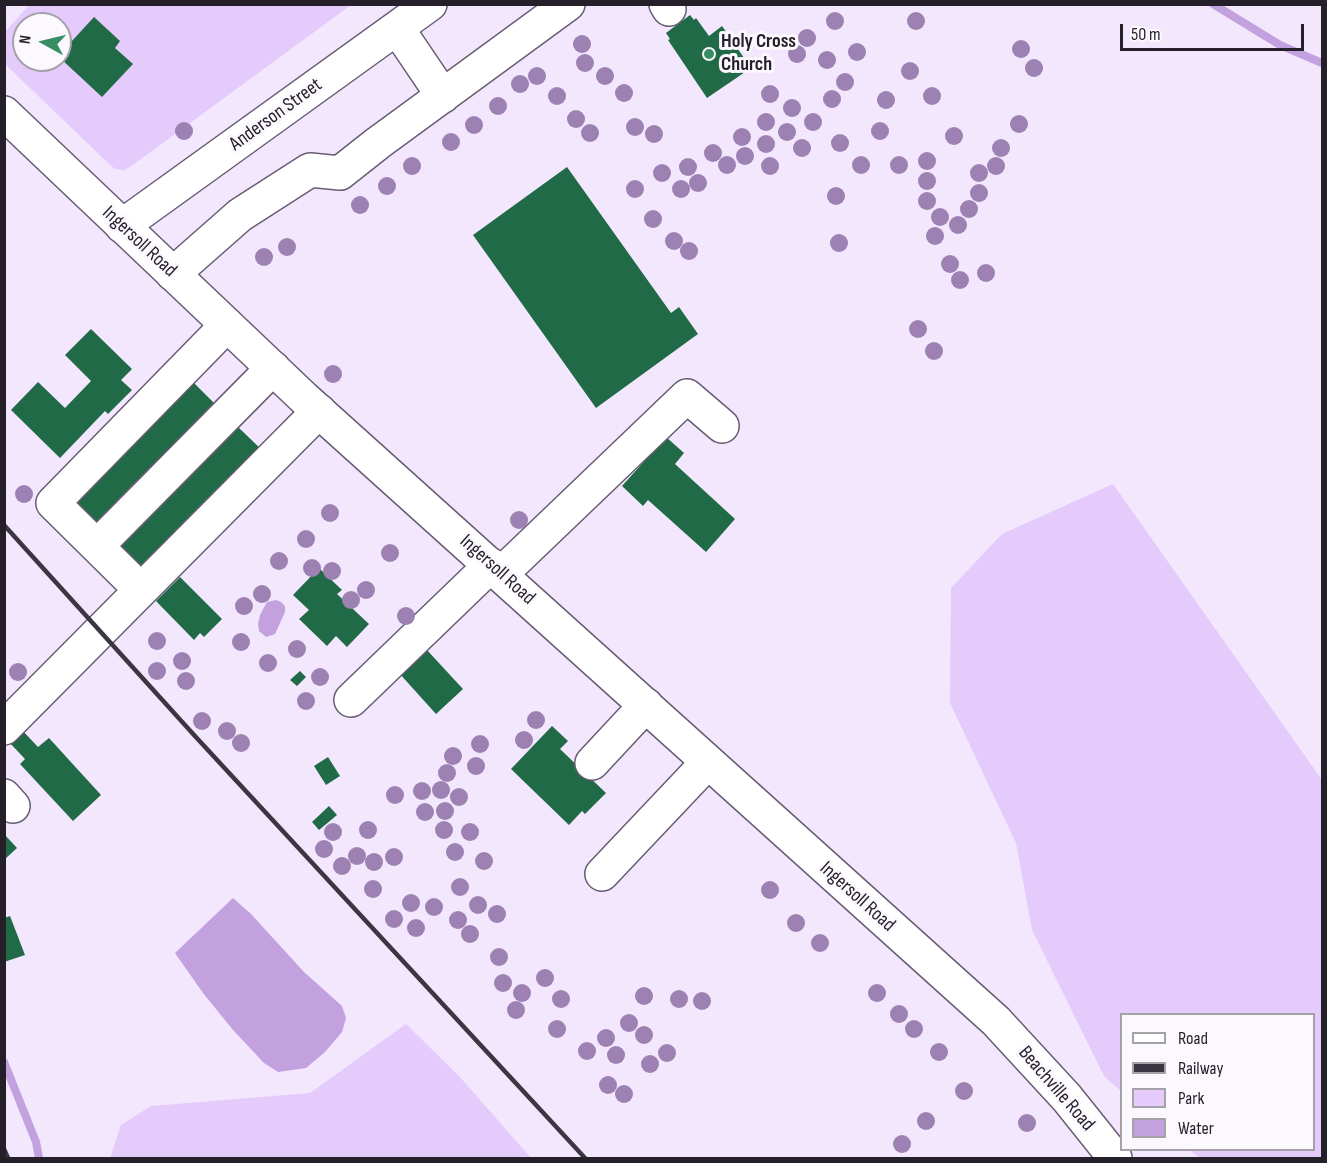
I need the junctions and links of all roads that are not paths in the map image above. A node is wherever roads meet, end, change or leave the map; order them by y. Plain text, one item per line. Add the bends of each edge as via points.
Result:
1 (430, 4) edge
2 (568, 4) edge
3 (397, 28) junction
4 (443, 96) junction
5 (4, 113) edge
6 (122, 226) junction
7 (173, 274) junction
8 (227, 325) junction
9 (273, 368) junction
10 (319, 411) junction
11 (722, 426) dead end
12 (97, 546) junction
13 (496, 569) junction
14 (141, 590) junction
15 (351, 700) dead end
16 (646, 705) junction
17 (4, 728) edge
18 (708, 762) junction
19 (592, 763) dead end
20 (602, 874) dead end
21 (996, 1021) joint
22 (1114, 1158) edge

1 - 3 main road, Anderson Street
2 - 4 main road
3 - 4 main road
3 - 6 main road, Anderson Street
4 - 7 main road via 340,173 310,170 240,215
5 - 6 main road, Ingersoll Road
6 - 7 main road, Ingersoll Road
7 - 8 main road, Ingersoll Road
8 - 9 main road, Ingersoll Road
8 - 12 main road via 53,503
9 - 10 main road, Ingersoll Road
9 - 12 main road
10 - 13 main road, Ingersoll Road
10 - 14 main road
11 - 13 main road via 687,396
12 - 14 main road
13 - 15 main road
13 - 16 main road, Ingersoll Road
14 - 17 main road
16 - 18 main road, Ingersoll Road
16 - 19 main road
18 - 20 main road
18 - 21 main road, Ingersoll Road
21 - 22 main road, Beachville Road via 1067,1098

